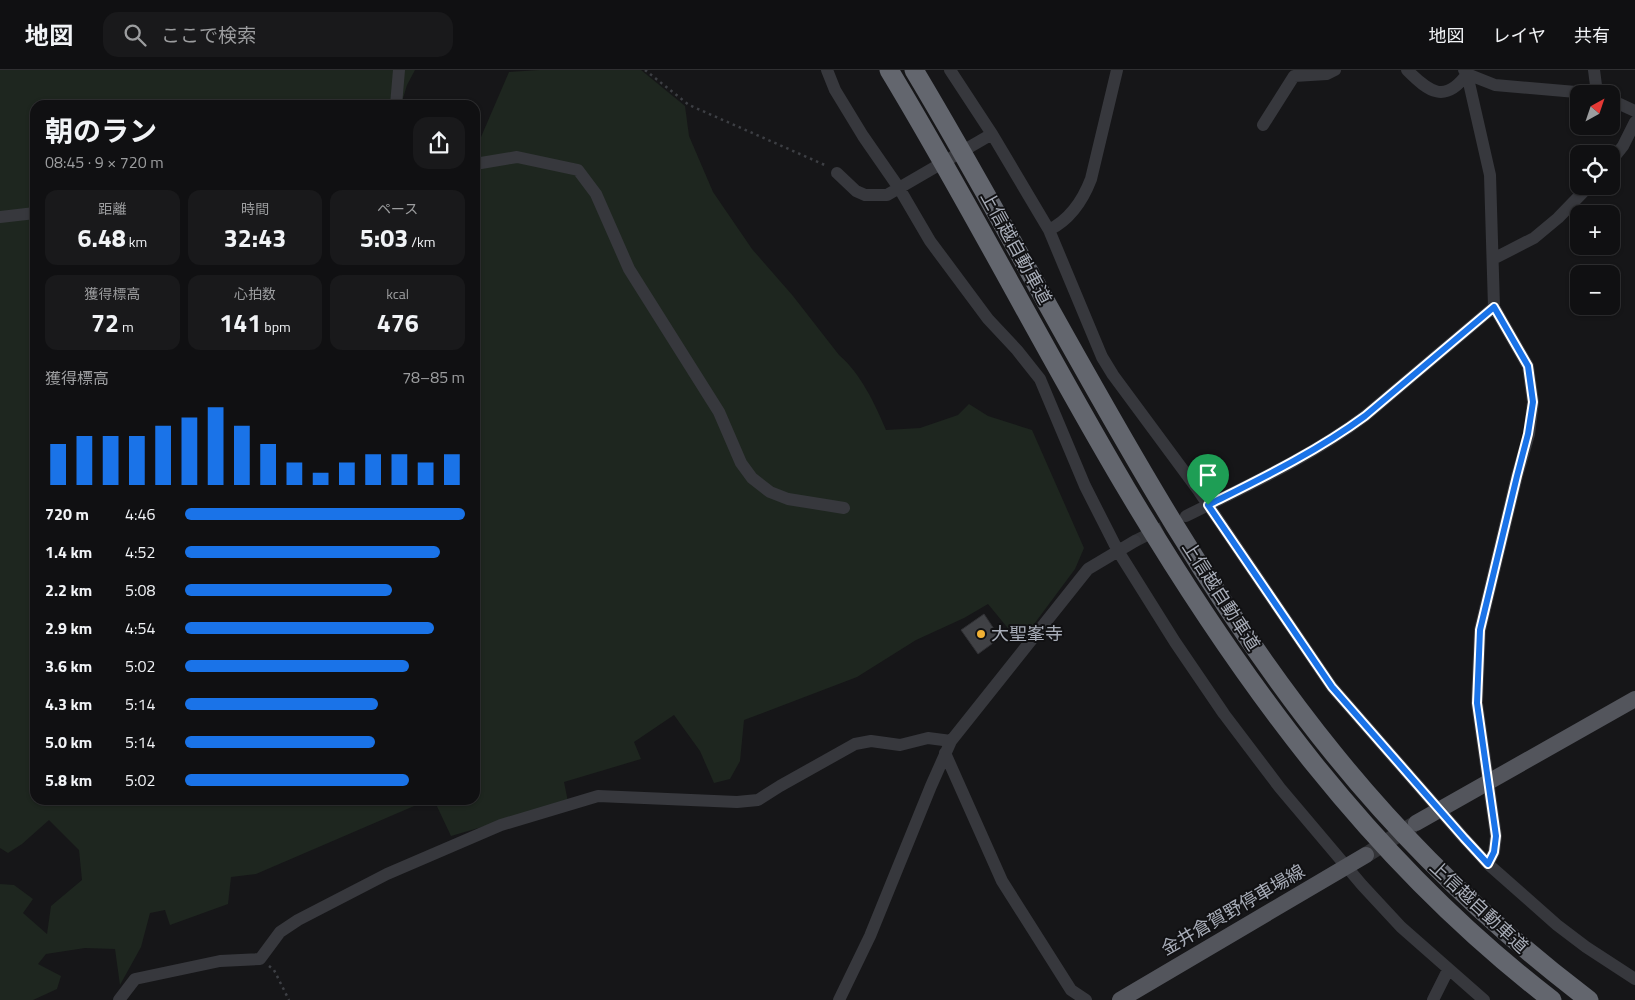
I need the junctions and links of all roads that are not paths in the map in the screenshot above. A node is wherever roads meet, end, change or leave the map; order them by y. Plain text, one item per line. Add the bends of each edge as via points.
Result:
1 (399, 70) edge
2 (827, 70) edge
3 (889, 70) edge
4 (914, 70) edge
5 (950, 70) edge
6 (1118, 70) edge
7 (1335, 70) edge
8 (1407, 70) edge
9 (1594, 70) edge
10 (1466, 72) edge
11 (1597, 85) edge
12 (1570, 91) edge
13 (396, 100) edge
14 (1620, 104) edge
15 (1635, 111) edge
16 (1635, 122) edge
17 (1263, 125) dead end
18 (988, 136) junction
19 (1620, 150) edge
20 (480, 163) edge
21 (836, 173) road end
22 (902, 186) junction
23 (1580, 195) edge
24 (30, 214) edge
25 (0, 217) edge
26 (1049, 230) junction
27 (1493, 259) junction
28 (1494, 307) junction
29 (1208, 505) junction
30 (844, 508) dead end
31 (1186, 516) tunnel mouth
32 (1136, 541) tunnel mouth
33 (1118, 551) junction
34 (1635, 699) edge
35 (951, 740) junction
36 (945, 753) junction
37 (1489, 782) junction
38 (1440, 810) junction
39 (1416, 823) tunnel mouth
40 (1366, 855) tunnel mouth
41 (1488, 864) junction
42 (1347, 866) junction
43 (1448, 970) junction
44 (1635, 979) edge
45 (120, 1000) edge
46 (839, 1000) edge
47 (1086, 1000) edge
48 (1120, 1000) edge
49 (1433, 1000) edge
50 (1484, 1000) edge
51 (1552, 1000) edge
52 (1590, 1000) edge

1 - 13 street
2 - 22 street via 835,90 863,136
3 - 51 highway, 上信越自動車道 via 1126,487 1191,593 1264,700 1355,815 1399,864 1473,934
4 - 52 highway, 上信越自動車道 via 1139,466 1214,588 1292,700 1374,801 1461,893
5 - 18 street
6 - 26 street via 1084,196 1063,222
7 - 17 street via 1327,74 1294,76
8 - 10 street via 1436,91 1448,92 1458,86
9 - 11 street
10 - 12 street via 1495,85
10 - 27 street via 1490,174
14 - 15 street
16 - 19 street
18 - 22 street
18 - 26 street
20 - 30 street via 517,158 578,170 596,194 628,269 719,412 741,463 752,478 770,492 788,499
21 - 22 street via 865,195 887,195
22 - 33 street via 930,241 957,280 1040,379 1085,486
23 - 27 street via 1534,238
24 - 25 street
26 - 29 street via 1102,357
27 - 28 street
28 - 29 street via 1345,431 1301,458
28 - 37 street via 1528,366 1533,402 1480,630 1477,703
29 - 31 street
29 - 38 street via 1332,687
32 - 33 street
33 - 35 street via 1088,569
33 - 42 street via 1224,714 1280,788
34 - 37 main road
35 - 36 street
35 - 45 street via 928,738 900,746 871,741 855,744 758,800 737,802 598,796 501,825 387,874 298,920 280,932 260,960 220,960 135,979
36 - 46 street via 870,936
36 - 47 street via 1002,881 1071,990
37 - 38 main road
37 - 41 street via 1496,836
38 - 39 main road
38 - 41 street
40 - 42 main road, 金井倉賀野停車場線
41 - 44 street via 1556,925
42 - 43 street via 1401,927
42 - 48 main road, 金井倉賀野停車場線
43 - 49 street
43 - 50 street

